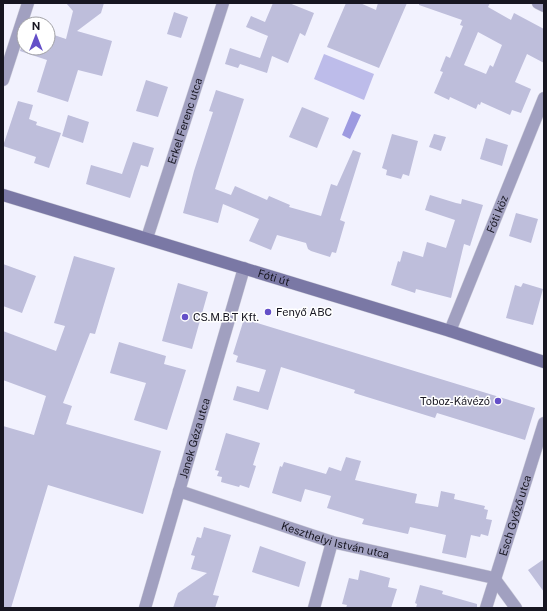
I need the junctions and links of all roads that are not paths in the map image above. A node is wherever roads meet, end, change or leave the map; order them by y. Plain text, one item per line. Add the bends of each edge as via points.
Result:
1 (28, 3) edge
2 (222, 3) edge
3 (538, 3) edge
4 (544, 6) edge
5 (3, 80) edge
6 (544, 98) edge
7 (3, 194) edge
8 (147, 238) junction
9 (244, 268) junction
10 (450, 331) junction
11 (544, 362) edge
12 (544, 423) edge
13 (179, 491) junction
14 (332, 542) junction
15 (494, 578) junction
16 (145, 608) edge
17 (314, 608) edge
18 (486, 608) edge
19 (516, 608) edge

1 - 5 street
2 - 8 street, Erkel Ferenc utca
3 - 4 street
6 - 10 street, Fóti köz
7 - 8 main road, Fóti út
8 - 9 main road, Fóti út
9 - 10 main road, Fóti út
9 - 13 street, Janek Géza utca
10 - 11 main road, Fóti út
12 - 15 street, Esch Győző utca
13 - 14 street, Keszthelyi István utca
13 - 16 street, Janek Géza utca
14 - 15 street, Keszthelyi István utca
14 - 17 street
15 - 18 street, Esch Győző utca
15 - 19 street

